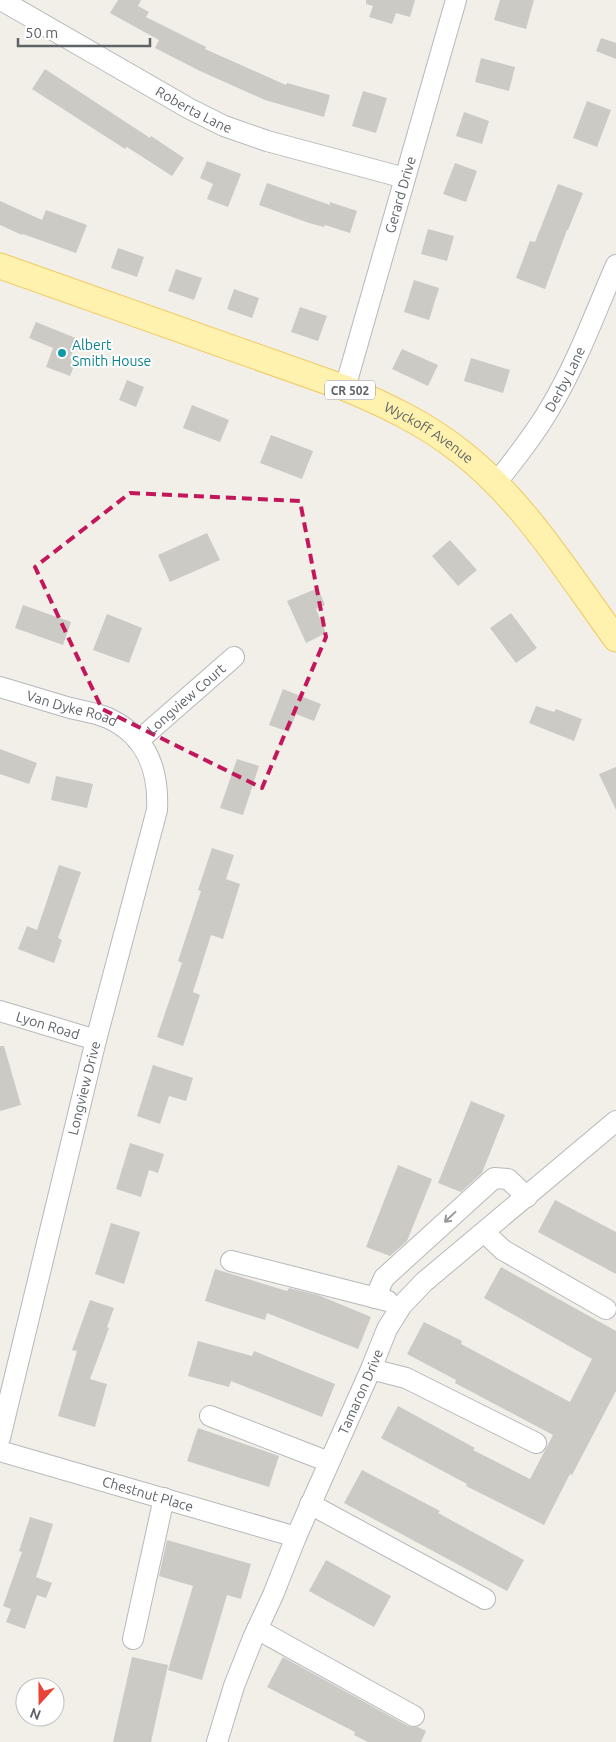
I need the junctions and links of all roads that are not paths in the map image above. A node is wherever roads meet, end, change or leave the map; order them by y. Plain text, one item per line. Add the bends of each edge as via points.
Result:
1 (1, 0) edge
2 (456, 0) edge
3 (405, 178) junction
4 (616, 265) edge
5 (0, 266) edge
6 (345, 388) junction
7 (496, 483) junction
8 (616, 639) edge
9 (234, 657) dead end
10 (0, 687) edge
11 (138, 741) junction
12 (0, 1011) edge
13 (96, 1040) junction
14 (616, 1121) edge
15 (527, 1197) junction
16 (485, 1232) junction
17 (231, 1261) dead end
18 (375, 1298) junction
19 (402, 1305) junction
20 (606, 1309) dead end
21 (371, 1369) junction
22 (210, 1416) dead end
23 (0, 1438) edge
24 (536, 1443) dead end
25 (0, 1451) edge
26 (329, 1462) junction
27 (164, 1498) junction
28 (310, 1504) junction
29 (296, 1537) junction
30 (485, 1599) dead end
31 (257, 1629) junction
32 (134, 1639) dead end
33 (414, 1716) dead end
34 (217, 1742) edge

1 - 3 street, Roberta Lane via 224,126 267,141
2 - 3 street, Gerard Drive
3 - 6 street, Gerard Drive
4 - 7 street, Derby Lane via 572,368 550,408
5 - 6 main road, Wyckoff Avenue / CR 502
6 - 7 main road, Wyckoff Avenue / CR 502 via 389,406 426,427
7 - 8 main road, Wyckoff Avenue / CR 502 via 531,522
9 - 11 street, Longview Court
10 - 11 street, Van Dyke Road via 108,718
11 - 13 street, Longview Drive via 155,772 157,810
12 - 13 street, Lyon Road
13 - 23 street, Longview Drive
14 - 15 street, Tamaron Drive
15 - 16 street, Tamaron Drive
15 -> 18 street via 508,1179 494,1178 384,1278
16 - 19 street, Tamaron Drive via 424,1282
16 - 20 street via 503,1250
17 - 18 street
18 - 19 street
19 - 21 street, Tamaron Drive via 387,1329
21 - 24 street via 406,1378
21 - 26 street, Tamaron Drive
22 - 26 street
25 - 27 street, Chestnut Place
26 - 28 street, Tamaron Drive
27 - 29 street, Chestnut Place
27 - 32 street
28 - 29 street, Tamaron Drive
28 - 30 street
29 - 31 street, Tamaron Drive
31 - 33 street
31 - 34 street, Tamaron Drive via 234,1686

